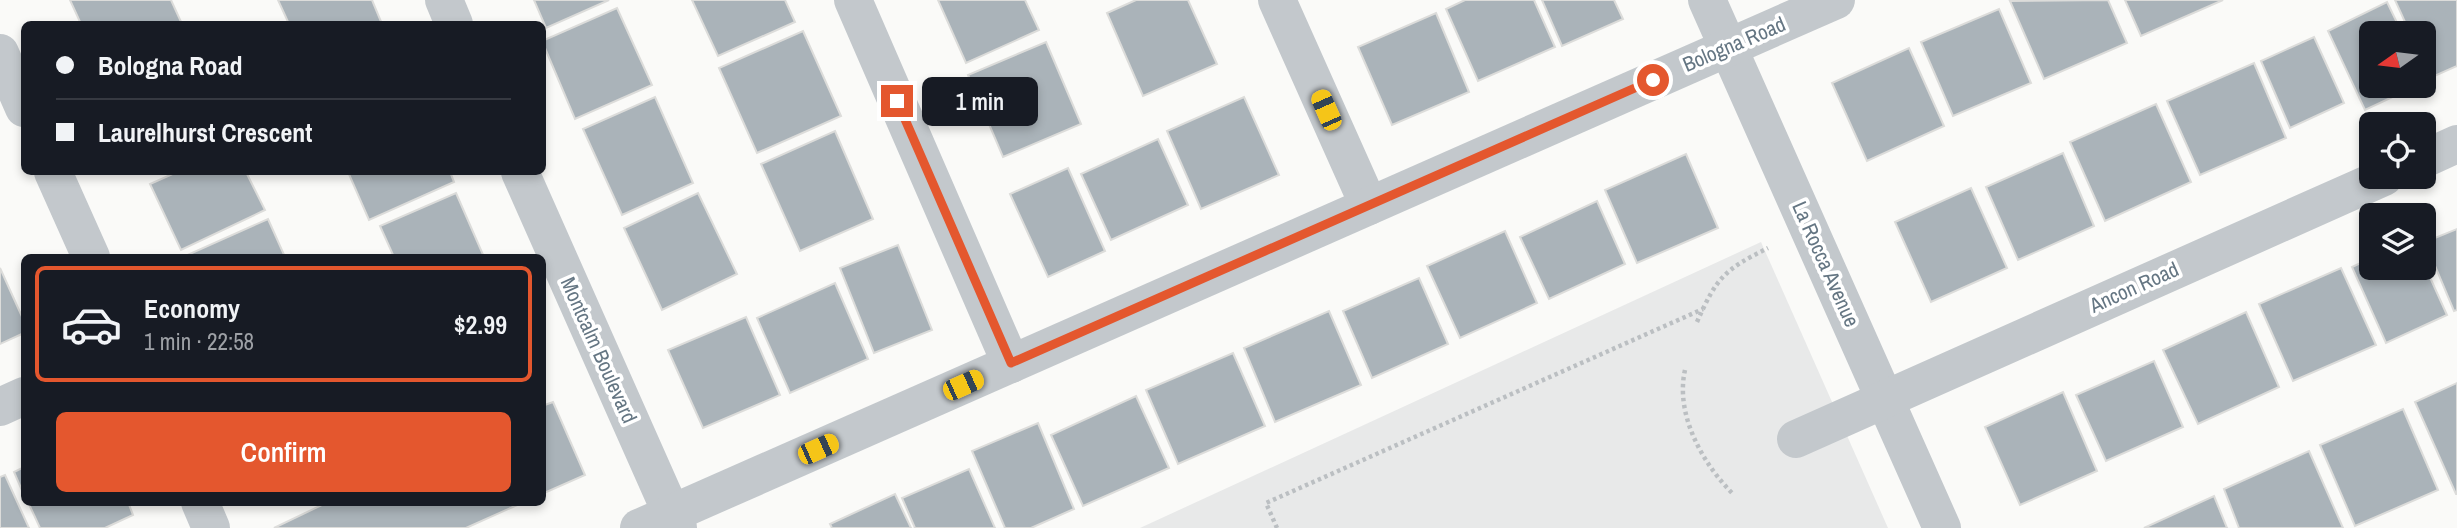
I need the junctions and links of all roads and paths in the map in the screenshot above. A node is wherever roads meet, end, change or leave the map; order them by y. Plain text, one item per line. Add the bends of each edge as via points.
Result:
1 (444, 0) edge
2 (853, 0) edge
3 (1277, 0) edge
4 (1707, 0) edge
5 (1836, 0) edge
6 (453, 21) edge
7 (1729, 47) junction
8 (0, 54) edge
9 (21, 101) edge
10 (2457, 144) edge
11 (2436, 154) edge
12 (54, 175) edge
13 (521, 175) edge
14 (2359, 188) edge
15 (1369, 206) junction
16 (1768, 248) dead end
17 (90, 254) edge
18 (1703, 309) junction
19 (1697, 322) dead end
20 (1011, 363) junction
21 (1685, 370) dead end
22 (21, 397) edge
23 (1885, 399) junction
24 (0, 407) edge
25 (1796, 439) dead end
26 (1733, 494) dead end
27 (202, 506) edge
28 (663, 523) edge
29 (211, 528) edge
30 (1277, 528) edge
31 (1942, 528) edge

1 - 6 street
2 - 20 street
3 - 15 street
4 - 7 street, La Rocca Avenue
5 - 7 street, Bologna Road
7 - 15 street, Bologna Road
7 - 23 street, La Rocca Avenue
8 - 9 street
10 - 11 street
12 - 17 street
13 - 28 street, Montcalm Boulevard
14 - 23 street, Ancon Road
15 - 20 street, Bologna Road
16 - 18 path via 1722,275
18 - 19 path
18 - 30 path via 1266,503
20 - 28 street, Bologna Road
21 - 26 path via 1693,434 1709,467
22 - 24 street
23 - 25 street, Ancon Road
23 - 31 street, La Rocca Avenue
27 - 29 street

